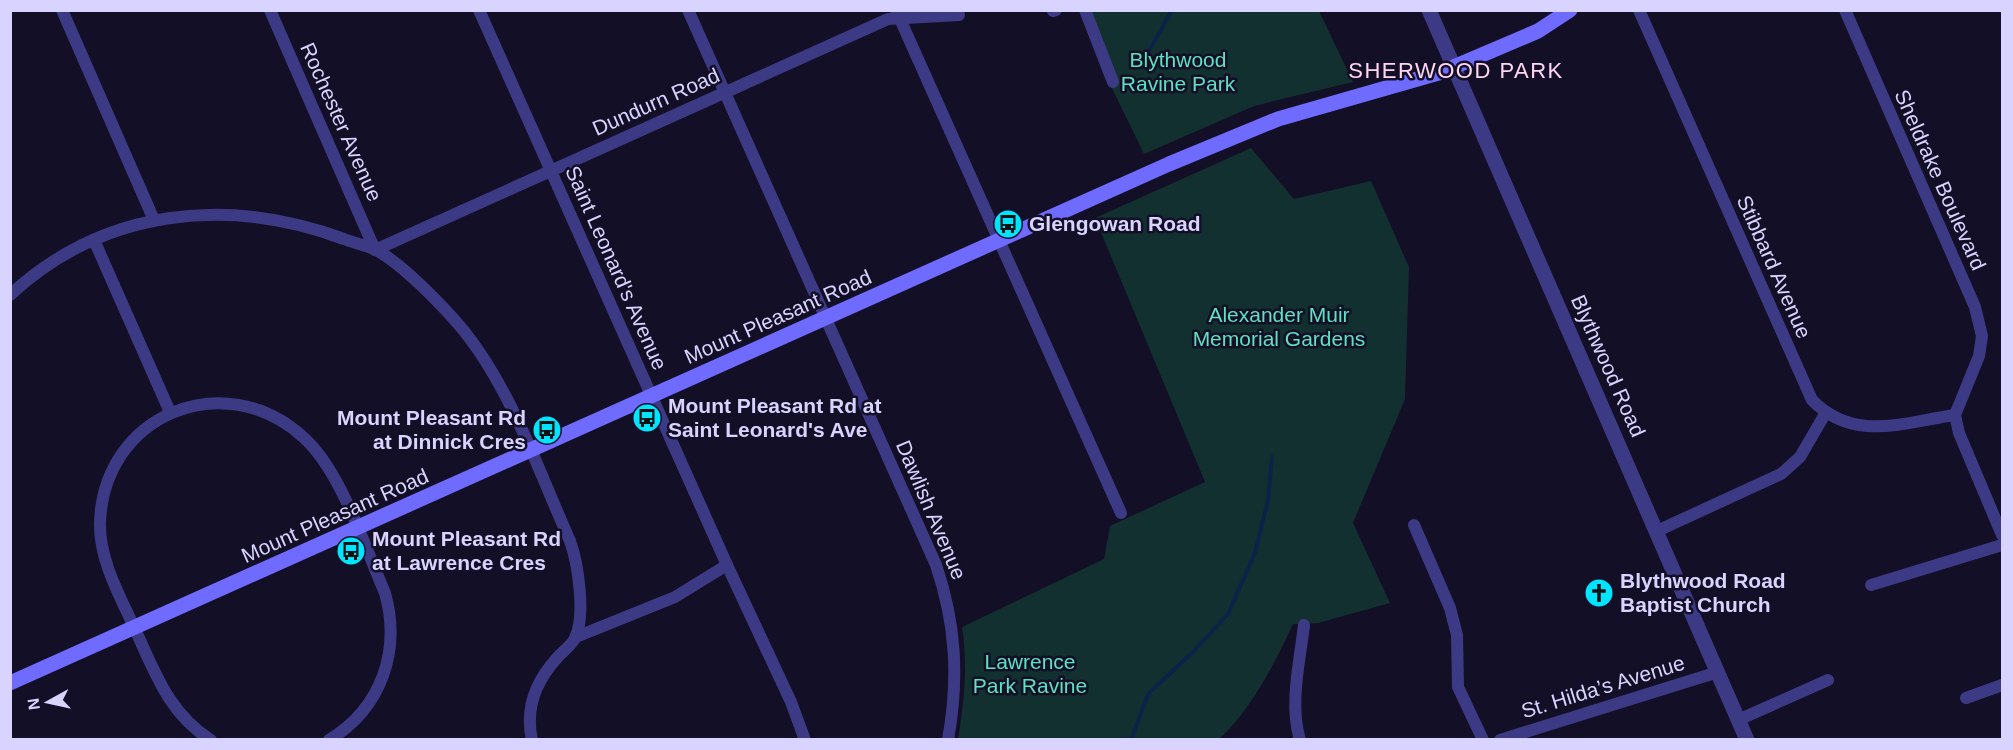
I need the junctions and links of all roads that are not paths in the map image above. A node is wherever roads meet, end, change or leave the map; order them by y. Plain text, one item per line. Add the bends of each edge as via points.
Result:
1 (62, 10) edge
2 (270, 10) edge
3 (479, 10) edge
4 (688, 10) edge
5 (1085, 10) edge
6 (1429, 10) edge
7 (1570, 10) edge
8 (1639, 10) edge
9 (1845, 10) edge
10 (898, 14) edge
11 (959, 15) dead end
12 (1455, 67) junction
13 (1113, 82) dead end
14 (725, 92) junction
15 (550, 170) junction
16 (154, 220) junction
17 (94, 240) junction
18 (1000, 240) junction
19 (375, 250) junction
20 (10, 296) edge
21 (826, 318) junction
22 (652, 396) junction
23 (170, 412) junction
24 (1825, 414) junction
25 (1955, 415) junction
26 (530, 451) junction
27 (1121, 513) dead end
28 (1414, 525) dead end
29 (358, 530) junction
30 (1657, 531) junction
31 (2002, 535) edge
32 (2002, 545) edge
33 (727, 565) junction
34 (1871, 585) dead end
35 (1304, 625) dead end
36 (135, 627) junction
37 (576, 638) junction
38 (34, 672) junction
39 (1718, 672) junction
40 (10, 675) edge
41 (1828, 680) dead end
42 (10, 683) edge
43 (2002, 685) edge
44 (1966, 698) dead end
45 (1738, 720) junction
46 (212, 740) edge
47 (329, 740) edge
48 (532, 740) edge
49 (805, 740) edge
50 (948, 740) edge
51 (1300, 740) edge
52 (1483, 740) edge
53 (1500, 740) edge
54 (1747, 740) edge

1 - 16 street
2 - 19 street, Rochester Avenue
3 - 15 street, Saint Leonard's Avenue
4 - 14 street, Dawlish Avenue
5 - 13 street
6 - 12 street, Blythwood Road
7 - 12 main road, Mount Pleasant Road via 1538,31
8 - 24 street, Stibbard Avenue via 1812,400
9 - 25 street, Sheldrake Boulevard via 1975,307 1982,336 1979,356
10 - 11 street, Dundurn Road
10 - 14 street, Dundurn Road
10 - 18 street
12 - 18 main road, Mount Pleasant Road via 1278,118
12 - 30 street, Blythwood Road
14 - 15 street, Dundurn Road
14 - 21 street, Dawlish Avenue
15 - 19 street, Dundurn Road
15 - 22 street, Saint Leonard's Avenue
16 - 17 street
16 - 19 street via 220,213 266,217 298,223
17 - 20 street via 55,260
17 - 23 street
18 - 21 main road, Mount Pleasant Road
18 - 27 street
19 - 26 street via 422,286 465,332 493,371
21 - 22 main road, Mount Pleasant Road
21 - 50 street, Dawlish Avenue via 944,591 956,660
22 - 26 main road, Mount Pleasant Road
22 - 33 street, Saint Leonard's Avenue
23 - 29 street via 231,403 244,404 282,420 315,449
23 - 36 street via 137,436 118,459 110,473 101,510 100,536 105,558
24 - 25 street via 1848,424 1875,427
24 - 30 street via 1805,451 1781,474
25 - 31 street
26 - 29 main road, Mount Pleasant Road
26 - 37 street via 576,559 580,606
28 - 52 street via 1450,608 1458,648 1458,687
29 - 36 main road, Mount Pleasant Road
29 - 47 street via 390,611 391,648 383,680 371,700
30 - 39 street, Blythwood Road
32 - 34 street
33 - 37 street via 682,594
33 - 49 street, Saint Leonard's Avenue
35 - 51 street via 1296,704
36 - 38 main road, Mount Pleasant Road
36 - 46 street via 153,671 178,712
37 - 48 street via 538,684 530,713
38 - 40 main road
38 - 42 main road, Mount Pleasant Road
39 - 45 street, Blythwood Road
39 - 53 street, St. Hilda’s Avenue
41 - 45 street
43 - 44 street
45 - 54 street, Blythwood Road

